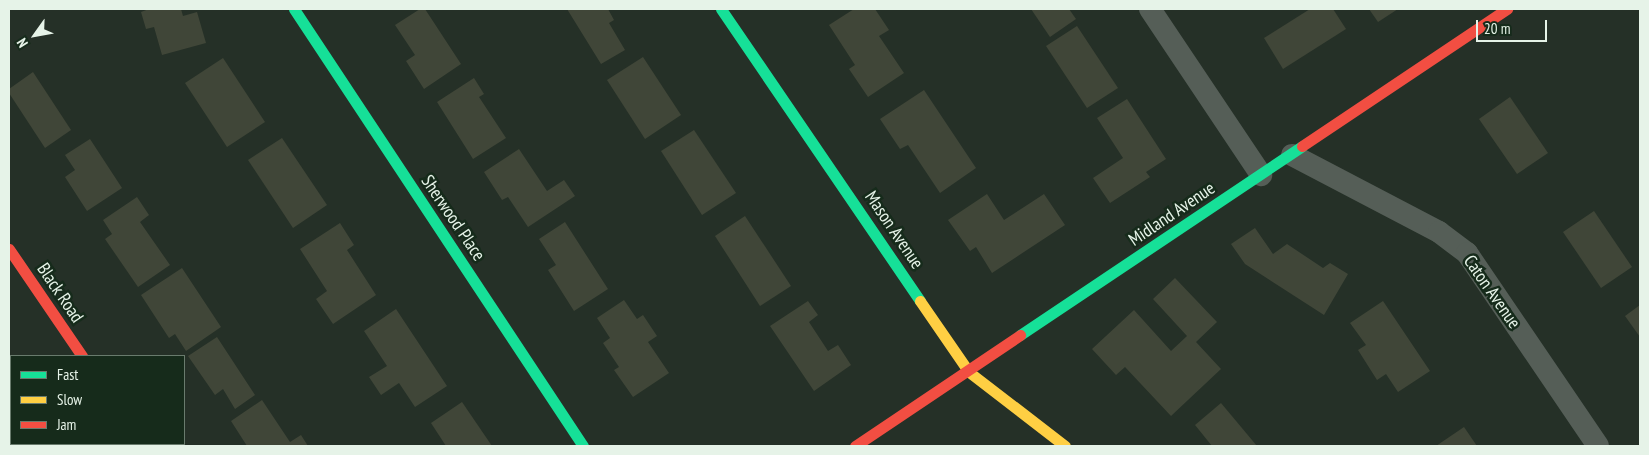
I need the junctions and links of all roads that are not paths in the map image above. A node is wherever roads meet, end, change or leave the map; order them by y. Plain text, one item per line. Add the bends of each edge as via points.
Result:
1 (294, 9) edge
2 (721, 9) edge
3 (1150, 9) edge
4 (1507, 9) edge
5 (1292, 155) junction
6 (1261, 175) junction
7 (9, 249) edge
8 (81, 355) edge
9 (969, 372) junction
10 (583, 446) edge
11 (856, 446) edge
12 (1065, 446) edge
13 (1598, 446) edge

1 - 10 street, Sherwood Place
2 - 9 street, Mason Avenue
3 - 6 street
4 - 5 street, Midland Avenue
5 - 6 street, Midland Avenue
5 - 13 street, Caton Avenue via 1439,232 1467,253
6 - 9 street, Midland Avenue
7 - 8 street, Black Road
9 - 11 street, Midland Avenue
9 - 12 street, Mason Avenue

